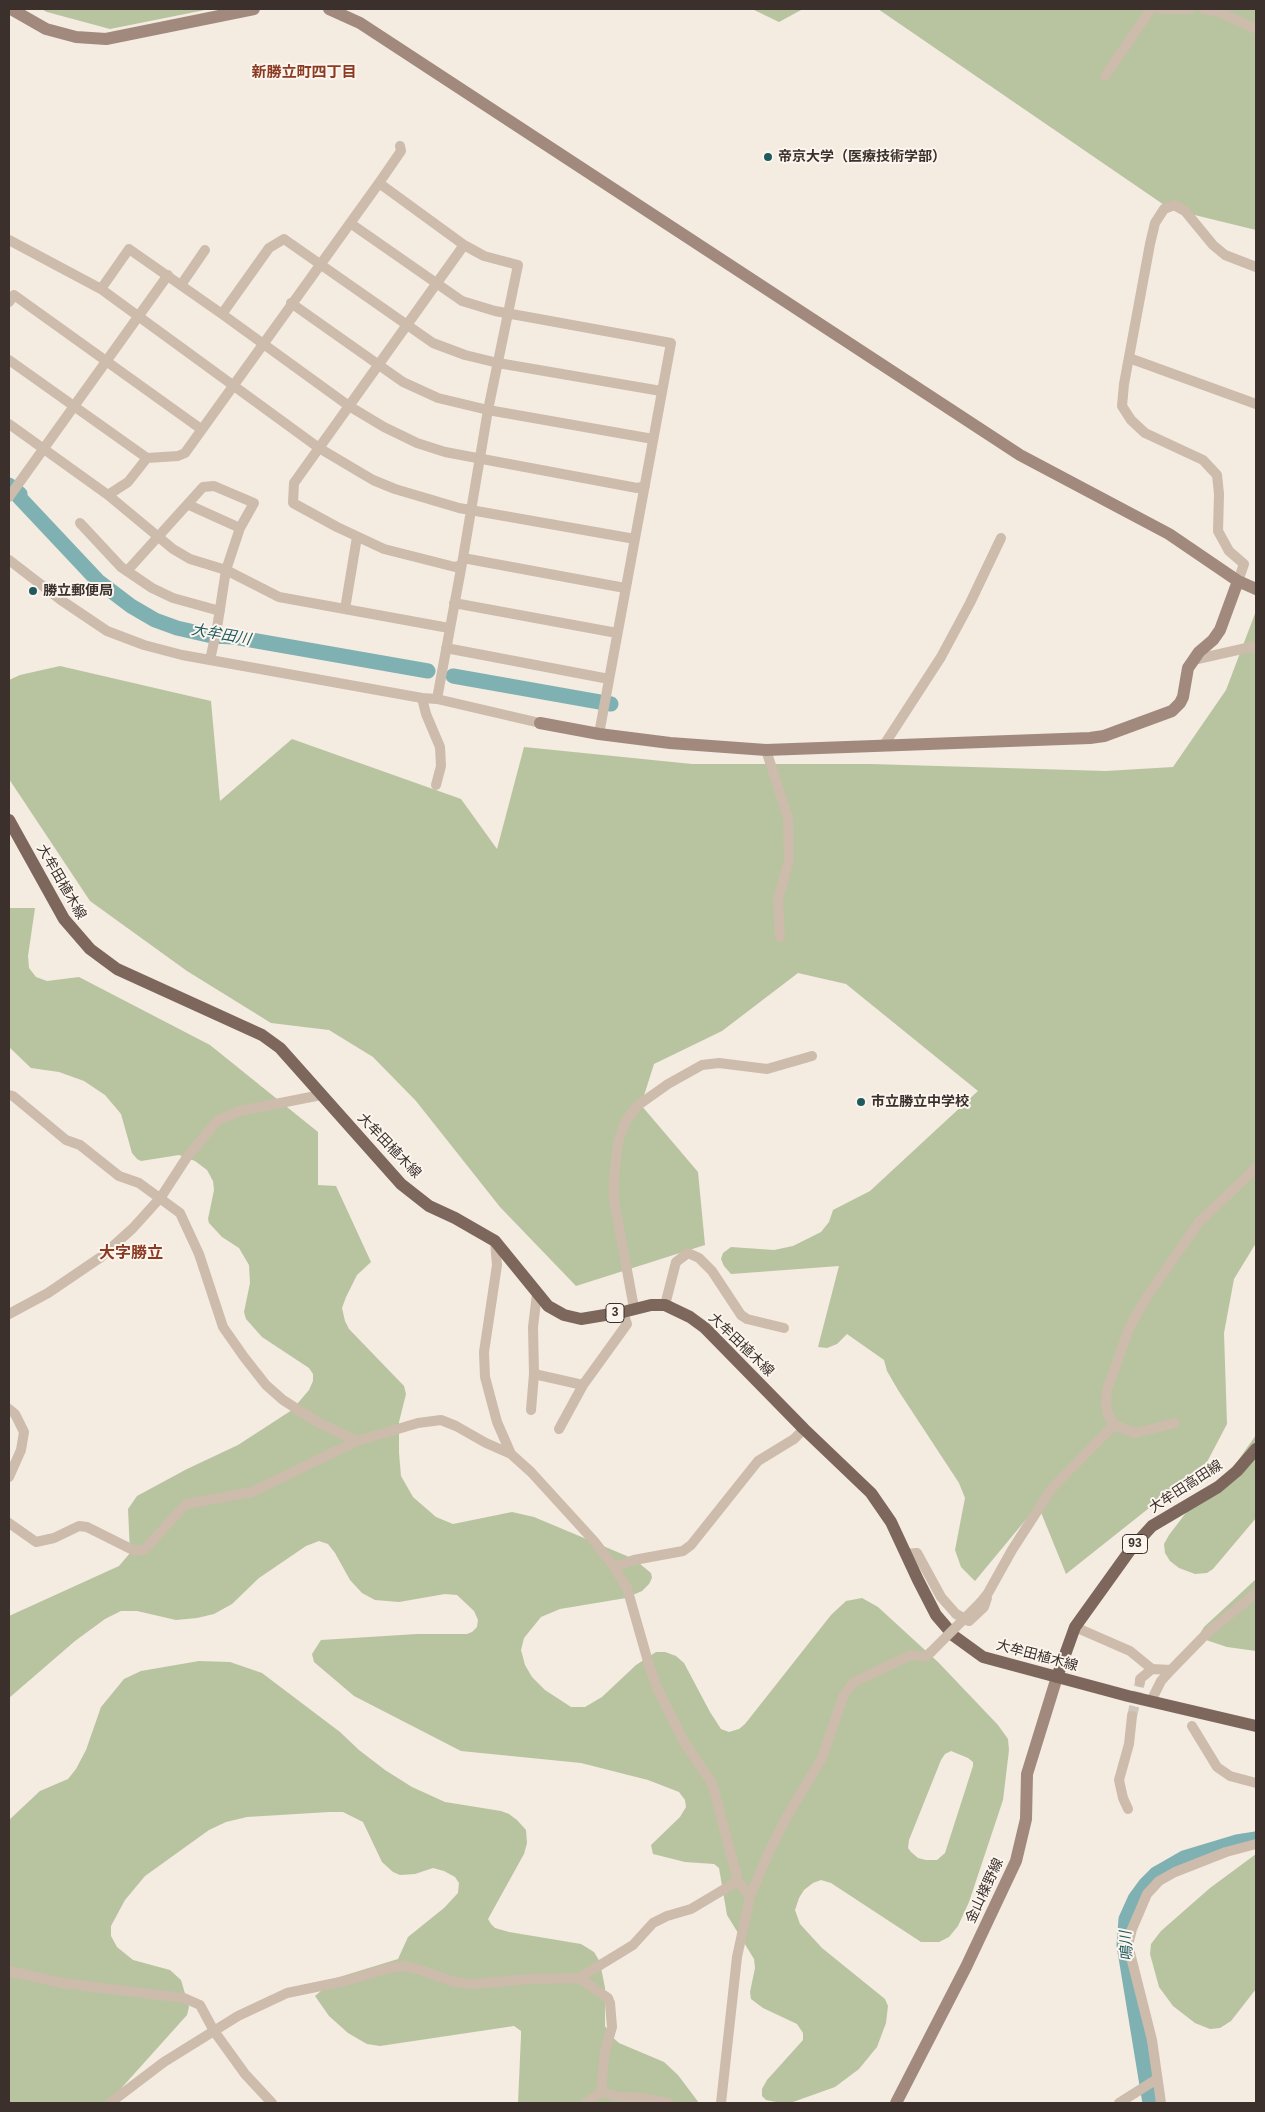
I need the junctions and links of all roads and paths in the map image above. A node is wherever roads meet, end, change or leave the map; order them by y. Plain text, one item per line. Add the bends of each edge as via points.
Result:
1 (12, 9) edge
2 (254, 9) edge
3 (329, 9) edge
4 (1152, 9) edge
5 (1160, 9) edge
6 (1190, 9) edge
7 (1204, 9) edge
8 (1256, 29) edge
9 (1105, 76) dead end
10 (400, 146) dead end
11 (379, 183) junction
12 (350, 223) junction
13 (9, 240) edge
14 (464, 245) junction
15 (205, 250) dead end
16 (320, 263) junction
17 (1256, 267) edge
18 (168, 275) junction
19 (181, 285) junction
20 (436, 285) junction
21 (101, 289) junction
22 (9, 302) edge
23 (292, 304) junction
24 (508, 313) junction
25 (222, 314) junction
26 (138, 317) junction
27 (406, 326) junction
28 (264, 343) junction
29 (1129, 358) junction
30 (9, 360) edge
31 (107, 361) junction
32 (498, 363) junction
33 (378, 366) junction
34 (234, 384) junction
35 (661, 391) junction
36 (1256, 404) edge
37 (74, 406) junction
38 (349, 406) junction
39 (488, 410) junction
40 (9, 424) edge
41 (201, 429) junction
42 (653, 439) junction
43 (319, 448) junction
44 (43, 449) junction
45 (147, 458) junction
46 (481, 459) junction
47 (645, 486) junction
48 (108, 495) junction
49 (9, 497) edge
50 (188, 504) junction
51 (472, 510) junction
52 (80, 524) dead end
53 (240, 528) junction
54 (157, 536) junction
55 (357, 537) junction
56 (1001, 538) dead end
57 (635, 540) junction
58 (9, 560) edge
59 (462, 562) junction
60 (226, 570) junction
61 (127, 571) junction
62 (1238, 581) junction
63 (625, 588) junction
64 (1256, 589) edge
65 (454, 603) junction
66 (345, 609) junction
67 (220, 611) junction
68 (449, 628) junction
69 (617, 633) junction
70 (446, 648) junction
71 (1256, 650) edge
72 (210, 660) junction
73 (1192, 660) junction
74 (610, 679) junction
75 (422, 698) junction
76 (437, 699) junction
77 (540, 723) joint
78 (599, 734) junction
79 (884, 745) junction
80 (766, 750) junction
81 (436, 785) dead end
82 (9, 820) edge
83 (780, 937) dead end
84 (812, 1056) dead end
85 (321, 1095) junction
86 (9, 1096) edge
87 (1256, 1168) edge
88 (161, 1197) junction
89 (495, 1241) junction
90 (537, 1294) junction
91 (665, 1305) junction
92 (628, 1310) junction
93 (9, 1314) edge
94 (784, 1328) dead end
95 (534, 1374) junction
96 (583, 1385) junction
97 (9, 1409) edge
98 (531, 1410) dead end
99 (1175, 1424) dead end
100 (1114, 1425) junction
101 (804, 1428) junction
102 (559, 1429) dead end
103 (358, 1441) junction
104 (1256, 1449) edge
105 (512, 1454) junction
106 (9, 1477) edge
107 (9, 1524) edge
108 (906, 1554) junction
109 (614, 1567) junction
110 (988, 1593) junction
111 (1256, 1593) edge
112 (1075, 1628) junction
113 (1152, 1669) junction
114 (1171, 1670) junction
115 (1057, 1677) junction
116 (1140, 1682) tunnel mouth
117 (1151, 1701) junction
118 (1132, 1716) tunnel mouth
119 (1192, 1726) dead end
120 (1256, 1726) edge
121 (1256, 1783) edge
122 (1128, 1808) dead end
123 (1256, 1844) edge
124 (738, 1881) junction
125 (750, 1897) junction
126 (9, 1971) edge
127 (579, 1978) junction
128 (214, 2031) junction
129 (1158, 2079) junction
130 (601, 2092) junction
131 (110, 2103) edge
132 (272, 2103) edge
133 (586, 2103) edge
134 (668, 2103) edge
135 (721, 2103) edge
136 (896, 2103) edge
137 (1118, 2103) edge
138 (1160, 2103) edge

1 - 2 street via 46,29 99,40
3 - 62 street via 360,23 1020,454 1169,534
4 - 9 street
5 - 6 street
7 - 8 street via 1219,12
10 - 11 street
11 - 12 street
11 - 14 street
12 - 16 street
12 - 20 street
13 - 21 street
14 - 20 street
14 - 24 street via 484,256 518,265
15 - 19 street
16 - 23 street
16 - 25 street via 284,239 269,248
16 - 27 street
17 - 29 street via 1225,255 1186,211 1174,205 1164,209 1155,223 1150,244
18 - 19 street
18 - 21 street via 129,249
18 - 26 street
19 - 25 street
20 - 24 street via 462,300
20 - 27 street
21 - 26 street
22 - 31 street via 14,295
23 - 28 street
23 - 33 street
24 - 32 street
24 - 35 street via 671,343
25 - 28 street
26 - 31 street
26 - 34 street
27 - 32 street via 433,343
27 - 33 street
28 - 34 street
28 - 38 street
29 - 36 street
29 - 62 street via 1122,406 1131,420 1157,440 1203,460 1217,475 1218,531 1229,551 1244,564
30 - 37 street
31 - 37 street
31 - 41 street
32 - 35 street
32 - 39 street
33 - 38 street
33 - 39 street via 438,398
34 - 41 street
34 - 43 street
35 - 42 street
37 - 44 street
37 - 45 street
38 - 43 street
38 - 46 street via 417,443
39 - 42 street
39 - 46 street
40 - 44 street
41 - 45 street via 185,453
42 - 47 street
43 - 51 street via 363,475 395,489
43 - 55 street via 294,483 293,502
44 - 48 street
44 - 49 street
45 - 48 street via 128,482
46 - 47 street via 637,488
46 - 51 street
47 - 57 street
48 - 54 street
50 - 53 street
50 - 53 street via 203,487 214,486 254,503
50 - 54 street
51 - 57 street
51 - 59 street
52 - 61 street
53 - 60 street
54 - 60 street via 190,559
54 - 61 street
55 - 59 street via 384,549 421,559 456,567
55 - 66 street
56 - 79 street via 940,657
57 - 63 street
58 - 72 street via 107,631 144,645
59 - 63 street
59 - 65 street
60 - 66 street via 279,597
60 - 67 street
61 - 67 street via 173,598
62 - 64 street
62 - 73 street via 1220,630
63 - 69 street
65 - 68 street
65 - 69 street
66 - 68 street
67 - 72 street
68 - 70 street
69 - 74 street
70 - 74 street
70 - 76 street
71 - 73 street via 1251,647
72 - 75 street
73 - 79 street via 1183,697 1172,711 1118,732 1090,738
74 - 78 street
75 - 76 street
75 - 81 street via 440,747
76 - 77 street
77 - 78 street
78 - 80 street
79 - 80 street
80 - 83 street via 788,818 789,860 778,899
82 - 85 main road, 大牟田植木線 / 3 via 64,919 90,949 117,969 262,1035 280,1048
84 - 92 street via 767,1069 719,1063 702,1065 637,1106 625,1122 618,1142 614,1200
85 - 88 street via 240,1111 218,1120 187,1157
85 - 89 main road, 大牟田植木線 / 3 via 401,1184 429,1206
86 - 88 street via 119,1176 139,1183
87 - 100 street via 1199,1222 1130,1326 1107,1390 1106,1406
88 - 93 street via 101,1256 48,1293
88 - 103 street via 180,1213 199,1254 223,1326 257,1374 283,1400 318,1423
89 - 90 main road, 大牟田植木線 / 3
89 - 105 street via 497,1264 484,1352 485,1377 497,1422
90 - 92 main road, 大牟田植木線 / 3 via 548,1306 564,1315 582,1319
90 - 95 street via 533,1327
91 - 92 main road, 大牟田植木線 / 3
91 - 94 street via 676,1262 688,1253 699,1258 712,1271 747,1320
91 - 101 main road, 大牟田植木線 via 704,1328
92 - 96 street via 627,1324
95 - 96 street
95 - 98 street
96 - 102 street
97 - 106 street via 24,1432 21,1450
99 - 100 street via 1135,1433
100 - 110 street via 1052,1488
101 - 108 main road, 大牟田植木線 via 871,1493 891,1522
101 - 109 street via 794,1439 758,1461 683,1551
103 - 105 street via 418,1423 440,1420
103 - 107 street via 252,1492 186,1504 144,1550 135,1551 79,1526 54,1538 36,1542
104 - 112 main road, 大牟田高田線 / 93 via 1218,1487 1152,1526 1131,1549
105 - 109 street via 594,1541
108 - 110 street via 917,1553 941,1597 956,1614 969,1621 984,1607
108 - 115 main road, 大牟田植木線 via 936,1615 954,1636 983,1657
109 - 124 street via 627,1588 657,1688 684,1742 714,1789
110 - 125 street, bridge via 925,1657 911,1655 854,1682 844,1694 822,1758 767,1856
111 - 114 street via 1206,1633
112 - 113 street via 1130,1651
112 - 115 main road, 大牟田高田線 / 93
113 - 114 street
113 - 116 street
114 - 117 street
115 - 117 main road, 大牟田植木線
115 - 136 street, 金山檪野線 via 1027,1774 1026,1819 1016,1860 966,1967
117 - 120 main road, 大牟田植木線
118 - 122 street via 1129,1744 1119,1780 1122,1798
119 - 121 street via 1217,1766 1230,1776
123 - 129 street via 1226,1852 1159,1881 1147,1894 1138,1914 1128,1945
124 - 125 street
124 - 127 street via 691,1909 653,1923 633,1945
125 - 135 street via 737,1957
126 - 128 street via 62,1983 184,1998 200,2005
127 - 128 street via 473,1984 454,1982 405,1966 389,1968 287,1993
127 - 130 street via 608,1998 610,2003 612,2026 604,2051
128 - 131 street via 164,2062
128 - 132 street
129 - 137 street
129 - 138 street
130 - 133 street
130 - 134 street

